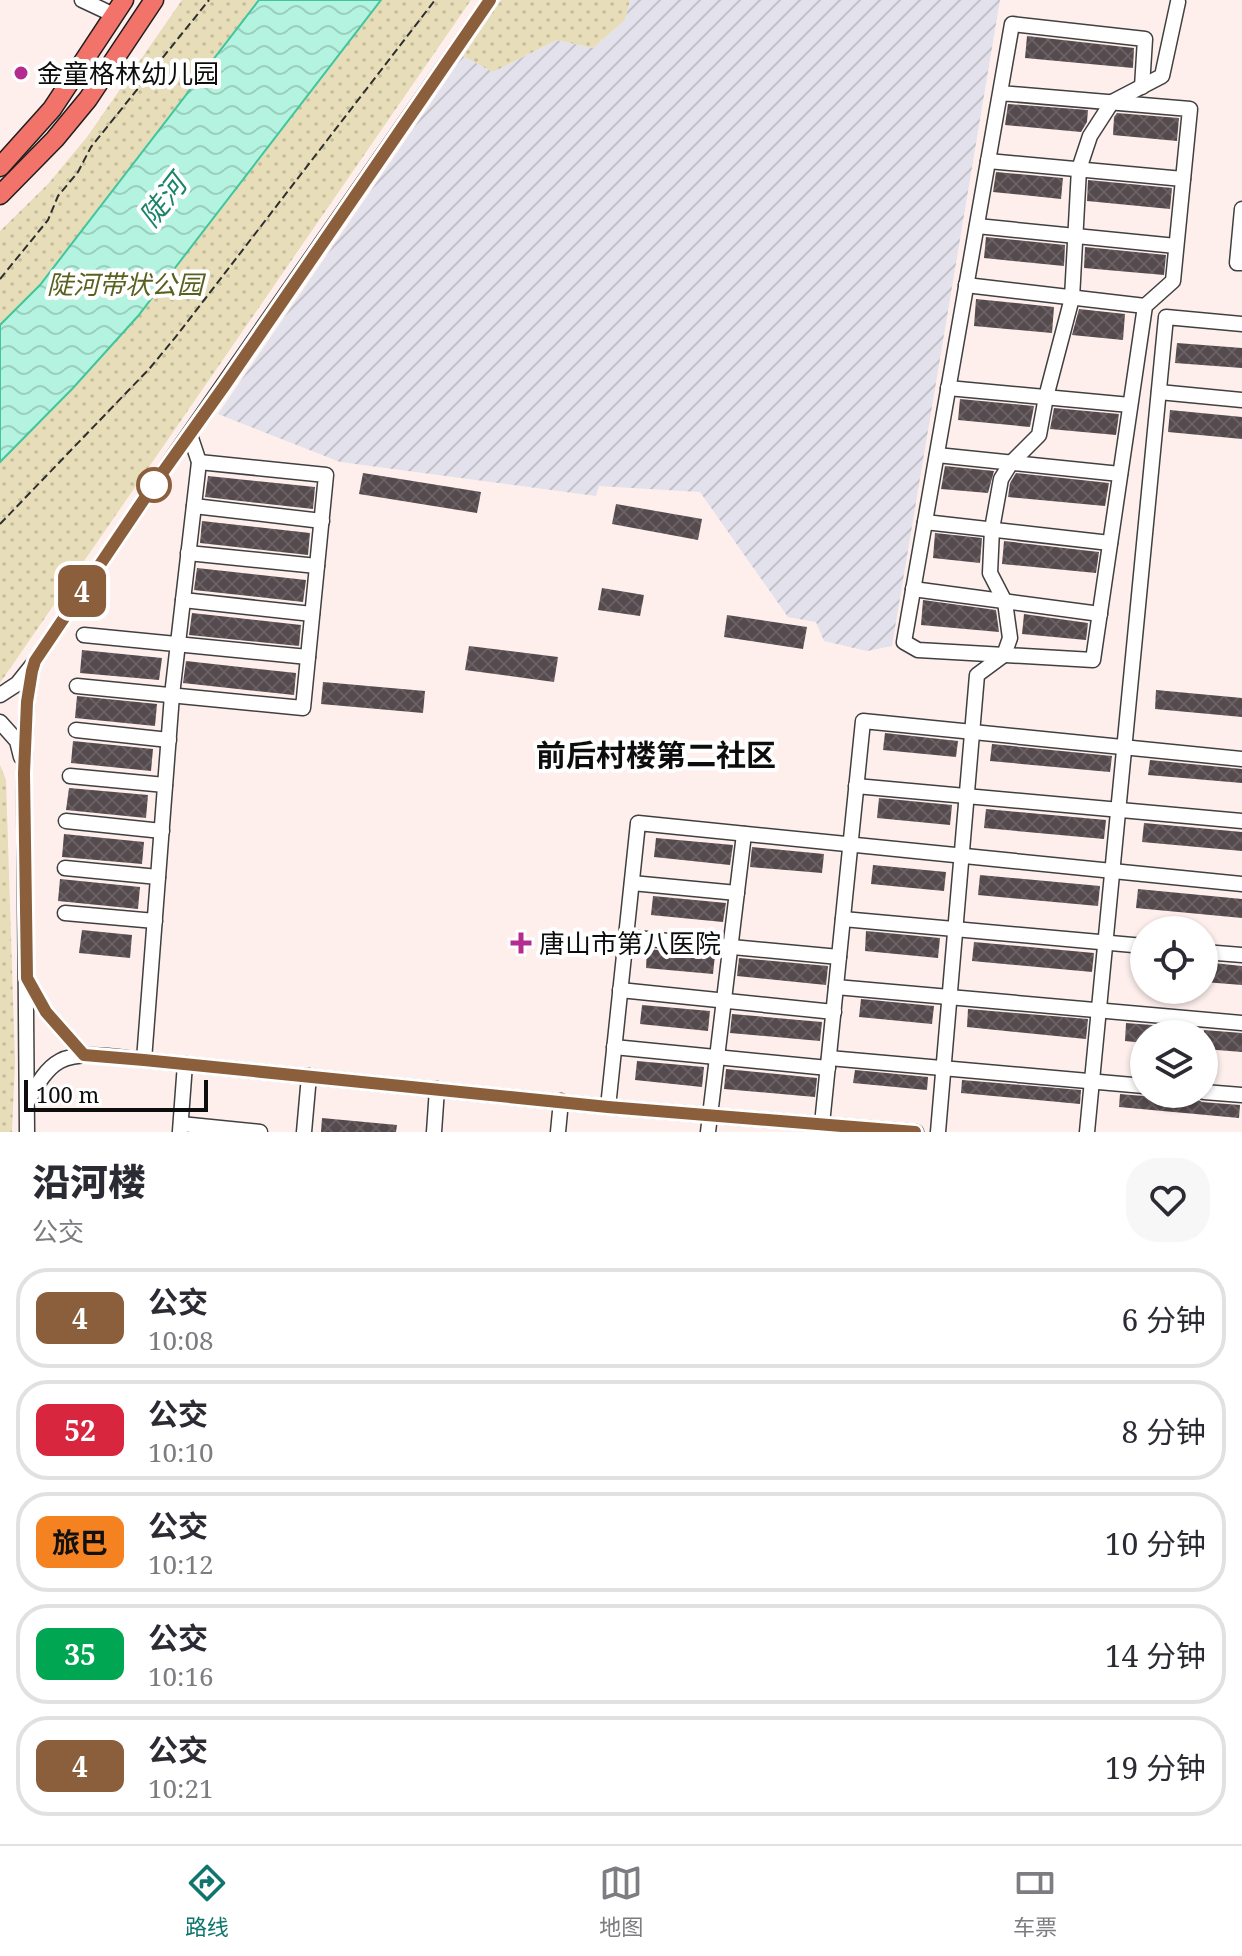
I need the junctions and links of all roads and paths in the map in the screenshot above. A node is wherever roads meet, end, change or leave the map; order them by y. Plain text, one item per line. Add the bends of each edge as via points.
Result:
1 (82, 0) edge
2 (154, 0) edge
3 (209, 0) edge
4 (435, 0) edge
5 (490, 0) edge
6 (1178, 2) dead end
7 (119, 8) edge
8 (1142, 87) junction
9 (1000, 93) junction
10 (1112, 102) junction
11 (4, 158) edge
12 (988, 161) junction
13 (1079, 169) junction
14 (1183, 179) junction
15 (0, 195) edge
16 (1242, 211) edge
17 (977, 226) junction
18 (1074, 236) junction
19 (1176, 246) junction
20 (1242, 263) edge
21 (0, 279) edge
22 (966, 285) junction
23 (1072, 298) junction
24 (1145, 306) junction
25 (1242, 324) edge
26 (948, 388) junction
27 (1159, 392) junction
28 (1046, 397) junction
29 (1242, 400) edge
30 (1130, 405) junction
31 (190, 435) junction
32 (937, 455) junction
33 (199, 462) junction
34 (1011, 463) junction
35 (1120, 474) junction
36 (194, 506) junction
37 (322, 521) junction
38 (925, 522) junction
39 (0, 524) edge
40 (992, 529) junction
41 (1110, 543) junction
42 (188, 553) junction
43 (317, 566) junction
44 (913, 589) junction
45 (183, 600) junction
46 (1005, 602) junction
47 (312, 614) junction
48 (1100, 614) junction
49 (84, 635) dead end
50 (178, 645) junction
51 (1004, 655) junction
52 (308, 657) junction
53 (35, 661) junction
54 (77, 686) dead end
55 (0, 695) edge
56 (172, 695) junction
57 (0, 722) edge
58 (76, 730) dead end
59 (972, 732) junction
60 (169, 740) junction
61 (1125, 747) junction
62 (1242, 759) edge
63 (24, 773) junction
64 (70, 776) dead end
65 (165, 785) junction
66 (856, 786) junction
67 (966, 796) junction
68 (1118, 809) junction
69 (66, 821) dead end
70 (1242, 821) edge
71 (162, 831) junction
72 (744, 834) junction
73 (850, 845) junction
74 (961, 856) junction
75 (65, 868) dead end
76 (1112, 871) junction
77 (158, 877) junction
78 (632, 883) junction
79 (1242, 884) edge
80 (737, 893) junction
81 (65, 913) dead end
82 (843, 919) junction
83 (155, 921) junction
84 (955, 929) junction
85 (626, 937) junction
86 (1105, 943) junction
87 (1130, 945) edge
88 (730, 948) junction
89 (1218, 953) edge
90 (1242, 955) edge
91 (839, 957) junction
92 (27, 978) junction
93 (836, 987) junction
94 (620, 990) junction
95 (949, 997) junction
96 (724, 1001) junction
97 (1099, 1010) junction
98 (834, 1012) junction
99 (1242, 1023) edge
100 (614, 1047) junction
101 (84, 1055) junction
102 (717, 1058) junction
103 (144, 1060) junction
104 (828, 1063) junction
105 (185, 1064) junction
106 (943, 1068) junction
107 (309, 1076) junction
108 (1092, 1082) junction
109 (1130, 1085) edge
110 (437, 1089) junction
111 (1218, 1093) edge
112 (1242, 1095) edge
113 (561, 1101) junction
114 (28, 1102) junction
115 (608, 1107) junction
116 (710, 1115) junction
117 (832, 1127) edge
118 (180, 1128) edge
119 (27, 1132) edge
120 (260, 1132) edge
121 (304, 1132) edge
122 (434, 1132) edge
123 (558, 1132) edge
124 (708, 1132) edge
125 (916, 1132) edge
126 (938, 1132) edge
127 (1087, 1132) edge

1 - 7 street
2 - 15 main road via 88,99
3 - 21 path via 91,147 48,220
4 - 39 path via 150,368
5 - 31 street
6 - 8 street via 1162,76
7 - 11 main road via 52,109
8 - 9 street via 1145,39 1012,24
8 - 10 street
9 - 10 street
9 - 12 street
10 - 13 street via 1090,136
10 - 14 street via 1190,109
12 - 13 street
12 - 17 street
13 - 14 street
13 - 18 street
14 - 19 street
16 - 20 street via 1237,263
17 - 18 street
17 - 22 street
18 - 19 street
18 - 23 street
19 - 24 street via 1173,281
22 - 23 street
22 - 26 street
23 - 24 street
23 - 28 street
24 - 30 street
25 - 27 street via 1166,317
26 - 28 street
26 - 32 street
27 - 29 street
27 - 61 street
28 - 30 street
28 - 34 street via 1039,435
30 - 35 street
31 - 33 street
31 - 53 street
32 - 34 street
32 - 38 street
33 - 36 street
33 - 37 street via 326,475
34 - 35 street
34 - 40 street via 1001,479
35 - 41 street
36 - 37 street
36 - 42 street
37 - 43 street
38 - 40 street
38 - 44 street
40 - 41 street
40 - 46 street via 990,573
41 - 48 street
42 - 43 street
42 - 45 street
43 - 47 street
44 - 46 street
44 - 51 street via 904,642 918,650
45 - 47 street
45 - 50 street
46 - 48 street
46 - 51 street via 1010,638
47 - 52 street
48 - 51 street via 1093,660
49 - 50 street
50 - 52 street
50 - 56 street
51 - 59 street via 977,675
52 - 56 street via 303,708
53 - 55 street
53 - 63 street
54 - 56 street
56 - 60 street
57 - 63 street via 17,741
58 - 60 street
59 - 61 street
59 - 66 street via 863,721
59 - 67 street
60 - 65 street
61 - 62 street
61 - 68 street
63 - 92 street
64 - 65 street
65 - 71 street
66 - 67 street
66 - 73 street
67 - 68 street
67 - 74 street
68 - 70 street
68 - 76 street
69 - 71 street
71 - 77 street
72 - 73 street
72 - 78 street via 638,823
72 - 80 street
73 - 74 street
73 - 82 street
74 - 76 street
74 - 84 street
75 - 77 street
76 - 79 street
76 - 86 street
77 - 83 street
78 - 80 street
78 - 85 street
80 - 88 street
81 - 83 street
82 - 84 street
82 - 91 street
83 - 103 street
84 - 86 street
84 - 95 street
85 - 88 street
85 - 94 street
86 - 87 street
86 - 97 street
88 - 91 street
88 - 96 street
89 - 90 street
91 - 93 street
92 - 101 street via 46,1012
92 - 114 street
93 - 95 street
93 - 98 street
94 - 96 street
94 - 100 street
95 - 97 street
95 - 106 street
96 - 98 street
96 - 102 street
97 - 99 street
97 - 108 street
98 - 104 street
100 - 102 street
100 - 115 street
101 - 103 street
101 - 114 street via 61,1060
102 - 104 street
102 - 116 street
103 - 105 street
104 - 106 street
104 - 117 street
105 - 107 street
105 - 118 street
106 - 108 street
106 - 126 street
107 - 110 street
107 - 121 street
108 - 109 street
108 - 127 street
110 - 113 street
110 - 122 street
111 - 112 street
113 - 115 street
113 - 123 street
114 - 119 street
115 - 116 street
116 - 117 street
116 - 124 street
117 - 125 street
118 - 120 street

